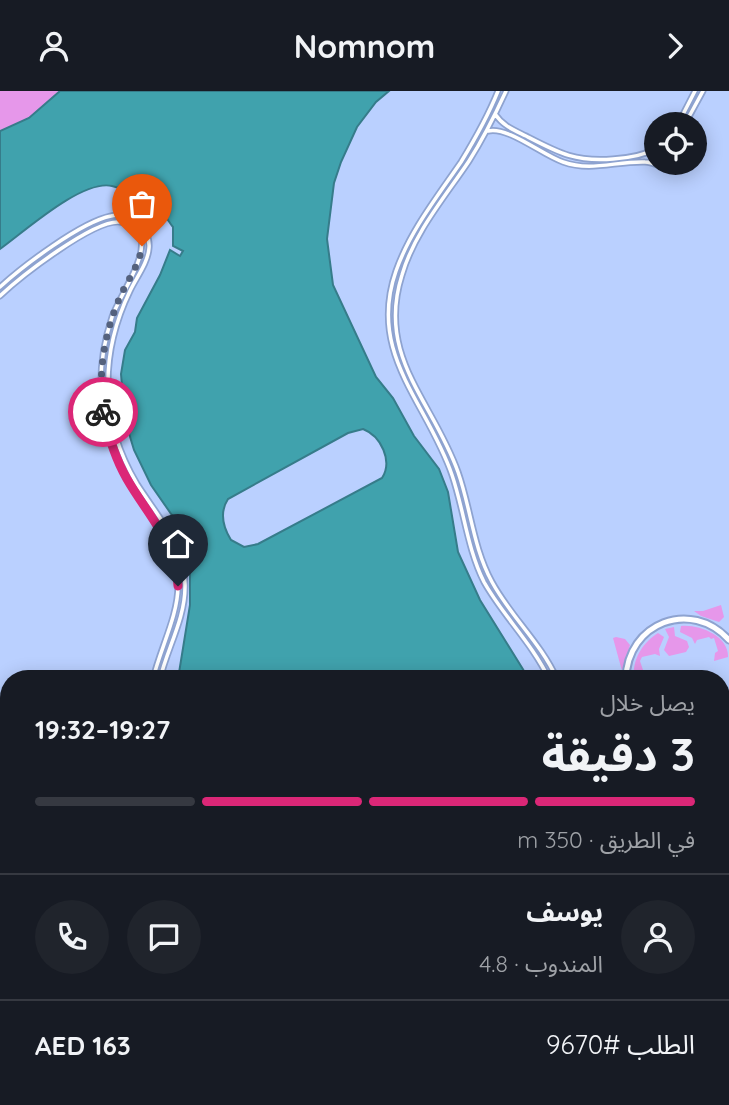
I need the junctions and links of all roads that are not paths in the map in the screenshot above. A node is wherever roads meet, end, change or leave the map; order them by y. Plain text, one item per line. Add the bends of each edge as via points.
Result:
1 (498, 91) edge
2 (506, 91) edge
3 (695, 91) edge
4 (702, 91) edge
5 (684, 112) edge
6 (691, 112) edge
7 (495, 114) junction
8 (486, 132) junction
9 (644, 153) edge
10 (644, 163) edge
11 (413, 234) junction
12 (419, 238) junction
13 (0, 287) edge
14 (0, 296) edge
15 (109, 327) junction
16 (115, 329) junction
17 (101, 380) junction
18 (108, 380) junction
19 (435, 422) junction
20 (429, 425) junction
21 (729, 640) edge
22 (156, 670) edge
23 (163, 670) edge
24 (544, 670) edge
25 (552, 670) edge
26 (627, 670) edge

1 - 11 street via 468,150
2 - 7 street
3 - 5 street
4 - 6 street
7 - 8 street
7 - 9 street via 508,127 576,159 629,158
8 - 10 street via 499,130 578,166
8 - 12 street
11 - 12 street
11 - 20 street via 392,282 388,332 397,364
12 - 19 street via 398,286 396,337 403,362
13 - 16 street via 84,228 112,215 128,216 145,230 149,251
14 - 15 street via 79,238 109,223 125,223 139,234 142,250
15 - 16 street
15 - 17 street
16 - 18 street
17 - 18 street
17 - 22 street via 113,451 162,530 178,577 176,603
18 - 23 street via 112,420 124,458 167,527 183,568 183,607
19 - 20 street
19 - 25 street via 458,470 484,566
20 - 24 street via 452,475 479,571
21 - 26 main road via 697,620 663,623 637,642

